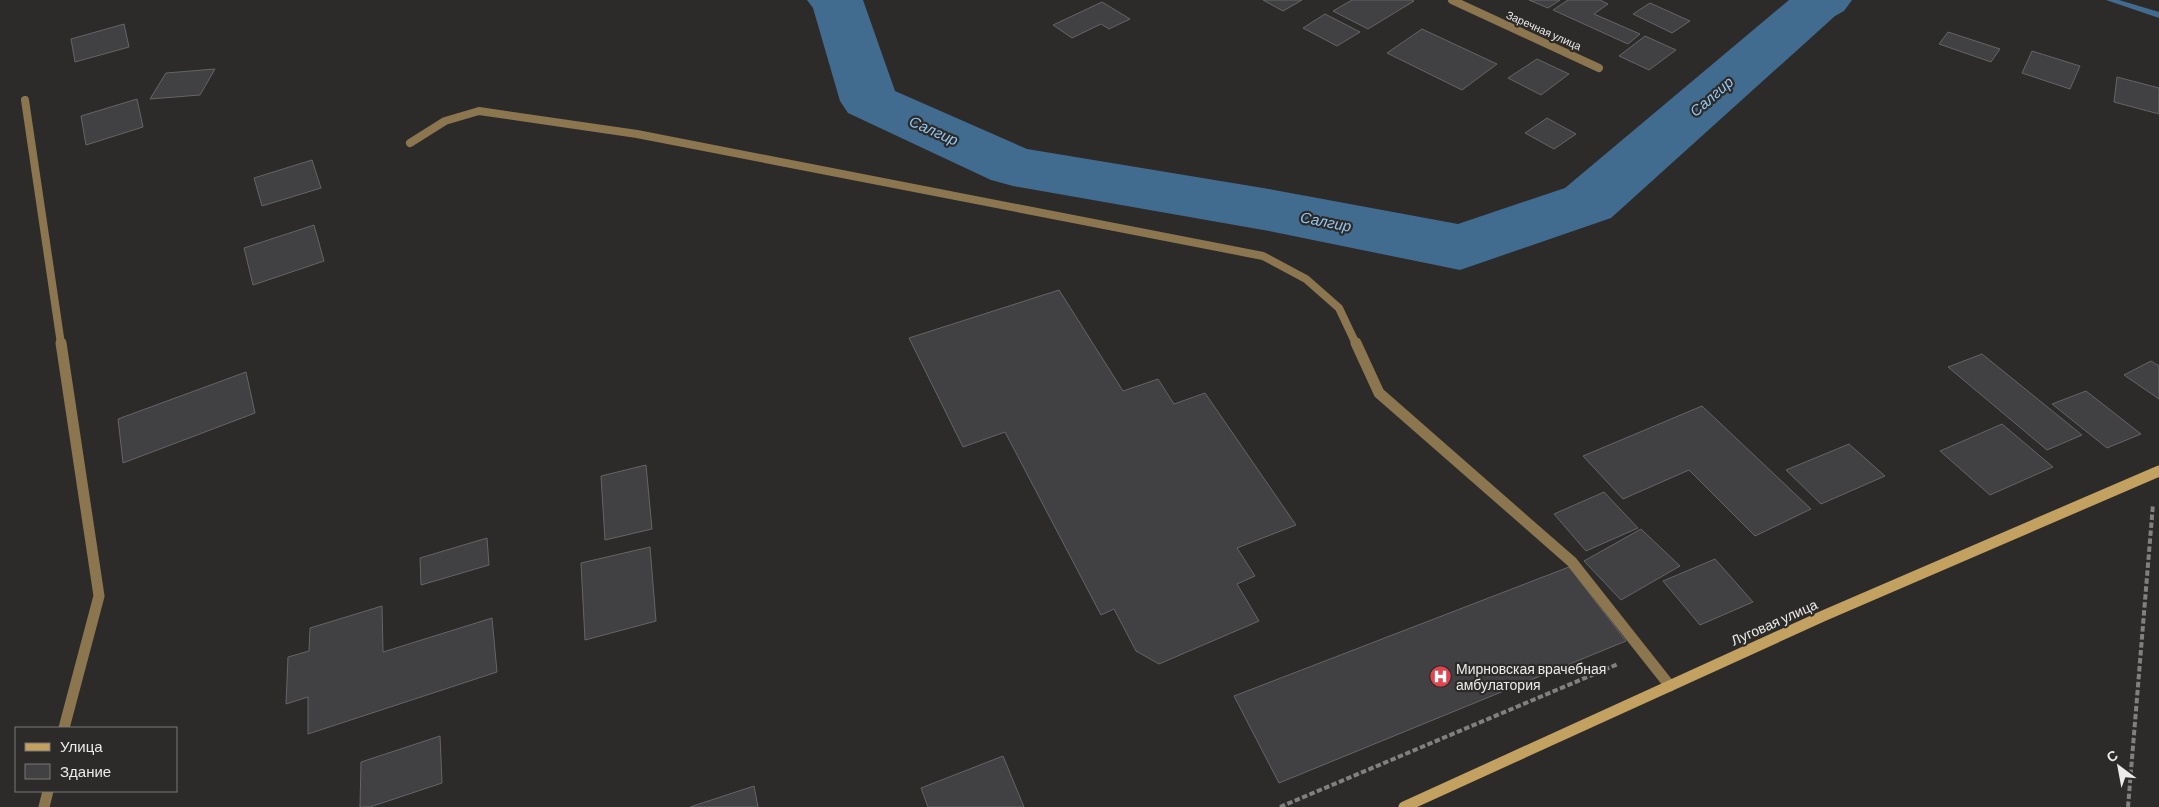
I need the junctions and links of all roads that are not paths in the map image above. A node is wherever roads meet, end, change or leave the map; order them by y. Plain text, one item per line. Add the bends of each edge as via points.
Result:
1 (1452, 0) edge
2 (1599, 68) dead end
3 (25, 100) dead end
4 (410, 143) dead end
5 (2157, 472) edge
6 (1670, 686) junction
7 (64, 727) edge
8 (48, 792) edge
9 (44, 807) edge
10 (1404, 807) edge

1 - 2 street, Заречная улица
3 - 7 street via 98,596
4 - 6 street via 445,121 479,111 498,113 637,134 1263,256 1306,279 1339,308 1379,393 1572,562
5 - 6 main road, Луговая улица via 1822,616
6 - 10 main road, Луговая улица
8 - 9 street

